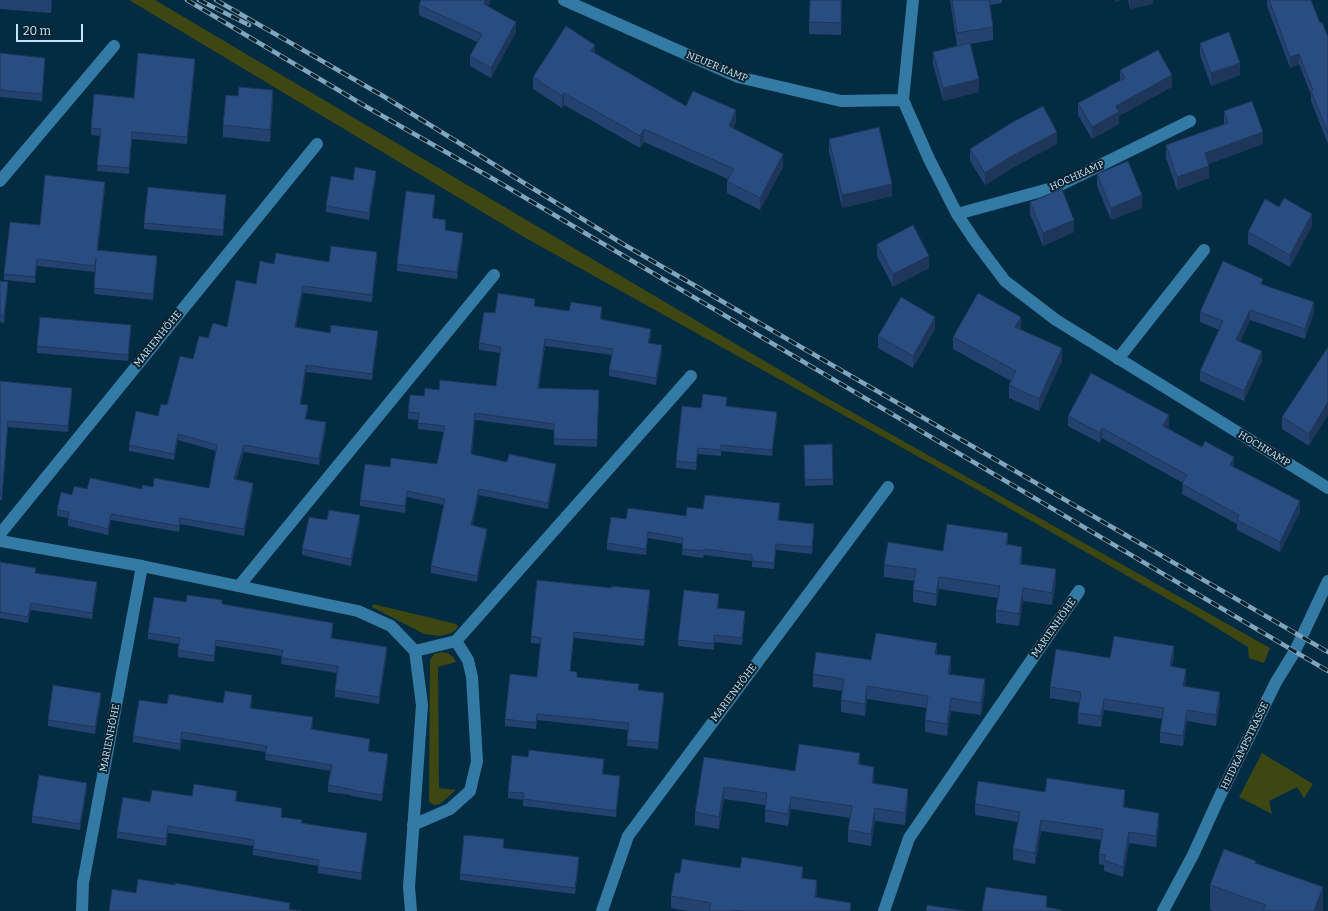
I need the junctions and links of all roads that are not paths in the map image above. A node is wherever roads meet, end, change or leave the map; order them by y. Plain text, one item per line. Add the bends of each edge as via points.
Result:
1 (564, 0) edge
2 (914, 0) edge
3 (114, 46) dead end
4 (903, 100) junction
5 (1190, 121) dead end
6 (317, 144) dead end
7 (0, 181) edge
8 (958, 214) junction
9 (1204, 250) dead end
10 (494, 276) dead end
11 (1118, 359) junction
12 (691, 376) dead end
13 (888, 487) dead end
14 (1328, 488) edge
15 (0, 534) edge
16 (0, 541) edge
17 (142, 566) junction
18 (1328, 581) edge
19 (239, 586) junction
20 (1079, 591) dead end
21 (456, 641) junction
22 (415, 651) junction
23 (413, 825) junction
24 (82, 911) edge
25 (411, 911) edge
26 (602, 911) edge
27 (884, 911) edge
28 (1163, 911) edge

1 - 4 street, NEUER KAMP via 738,77 842,101
2 - 4 street
3 - 7 street
4 - 8 street, HOCHKAMP
5 - 8 street, HOCHKAMP via 1056,187
6 - 15 street, MARIENHÖHE
8 - 11 street, HOCHKAMP via 974,241 1005,281 1056,320
9 - 11 street
10 - 19 street
11 - 14 street, HOCHKAMP
12 - 21 street
13 - 26 street, MARIENHÖHE via 628,836
16 - 17 street
17 - 19 street
17 - 24 street, MARIENHÖHE via 83,883
18 - 28 street, HEIDKAMPSTRASSE
19 - 22 street via 358,611 391,626
20 - 27 street, MARIENHÖHE via 910,838
21 - 22 street
21 - 23 street via 468,660 472,677 477,761 470,791 450,809
22 - 23 street via 422,705
23 - 25 street via 408,887

